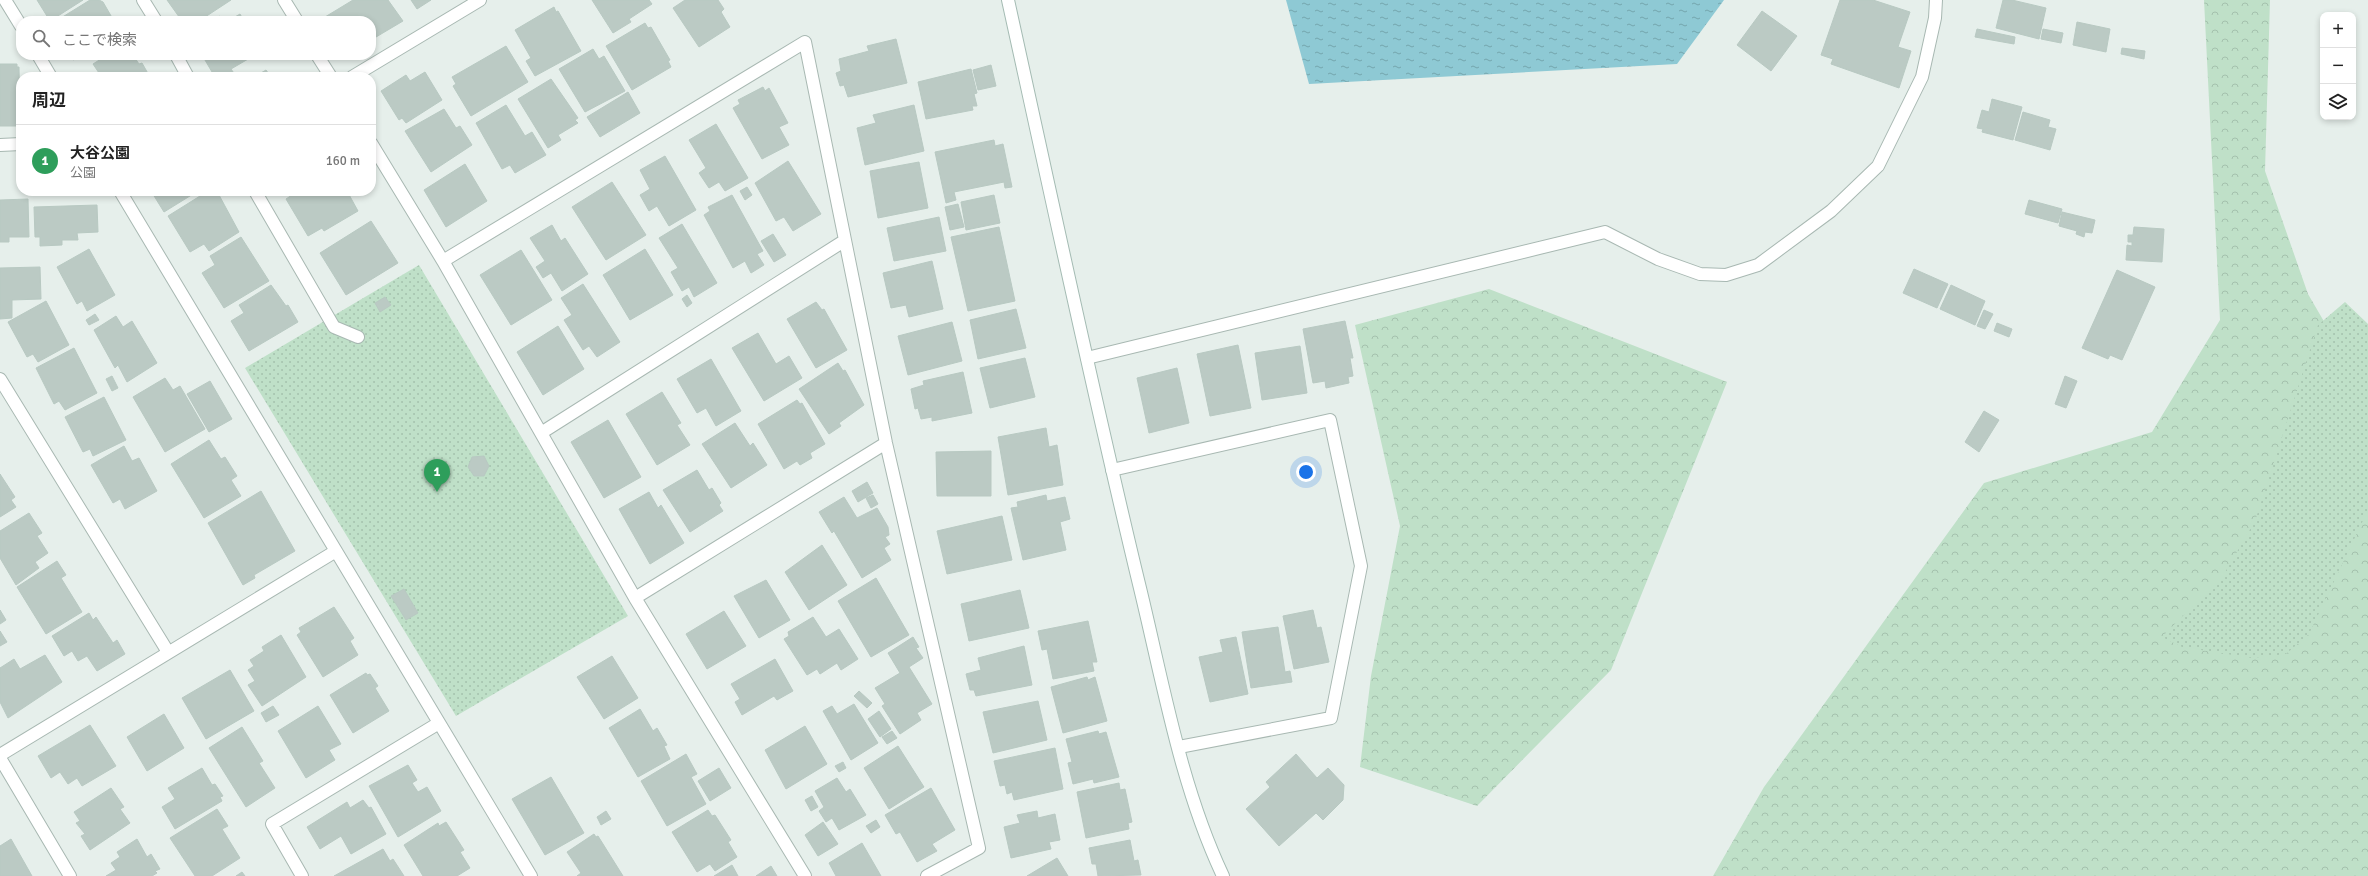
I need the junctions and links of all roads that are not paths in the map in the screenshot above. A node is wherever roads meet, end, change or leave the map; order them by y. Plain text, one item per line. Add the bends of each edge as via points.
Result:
1 (5, 0) edge
2 (143, 0) edge
3 (284, 0) edge
4 (480, 0) edge
5 (1008, 0) edge
6 (1936, 0) edge
7 (153, 16) edge
8 (294, 16) edge
9 (16, 18) edge
10 (41, 60) edge
11 (179, 60) edge
12 (320, 60) edge
13 (48, 72) edge
14 (185, 72) edge
15 (328, 72) edge
16 (360, 72) edge
17 (0, 144) edge
18 (16, 144) edge
19 (376, 151) edge
20 (123, 196) edge
21 (258, 196) edge
22 (844, 241) junction
23 (443, 261) junction
24 (358, 337) dead end
25 (1087, 358) junction
26 (0, 379) edge
27 (541, 433) junction
28 (886, 443) junction
29 (1112, 470) junction
30 (336, 551) junction
31 (635, 598) junction
32 (168, 652) junction
33 (439, 723) junction
34 (1179, 747) junction
35 (0, 755) edge
36 (0, 758) edge
37 (70, 876) edge
38 (302, 876) edge
39 (531, 876) edge
40 (805, 876) edge
41 (927, 876) edge
42 (1223, 876) edge

1 - 9 street
2 - 7 street
3 - 8 street
4 - 16 street
5 - 25 street
6 - 25 street via 1935,18 1922,78 1878,166 1831,211 1758,265 1726,275 1700,274 1658,259 1605,232
10 - 13 street
11 - 14 street
12 - 15 street
17 - 18 street
19 - 23 street
20 - 30 street
21 - 24 street via 334,327
22 - 23 street via 805,42
22 - 27 street
22 - 28 street
23 - 27 street
25 - 29 street
26 - 32 street
27 - 31 street
28 - 31 street
28 - 41 street via 979,848
29 - 34 street
29 - 34 street via 1330,420 1361,566 1331,718
30 - 32 street
30 - 33 street
31 - 40 street
32 - 35 street
33 - 38 street via 272,824
33 - 39 street
34 - 42 street via 1204,836
36 - 37 street

